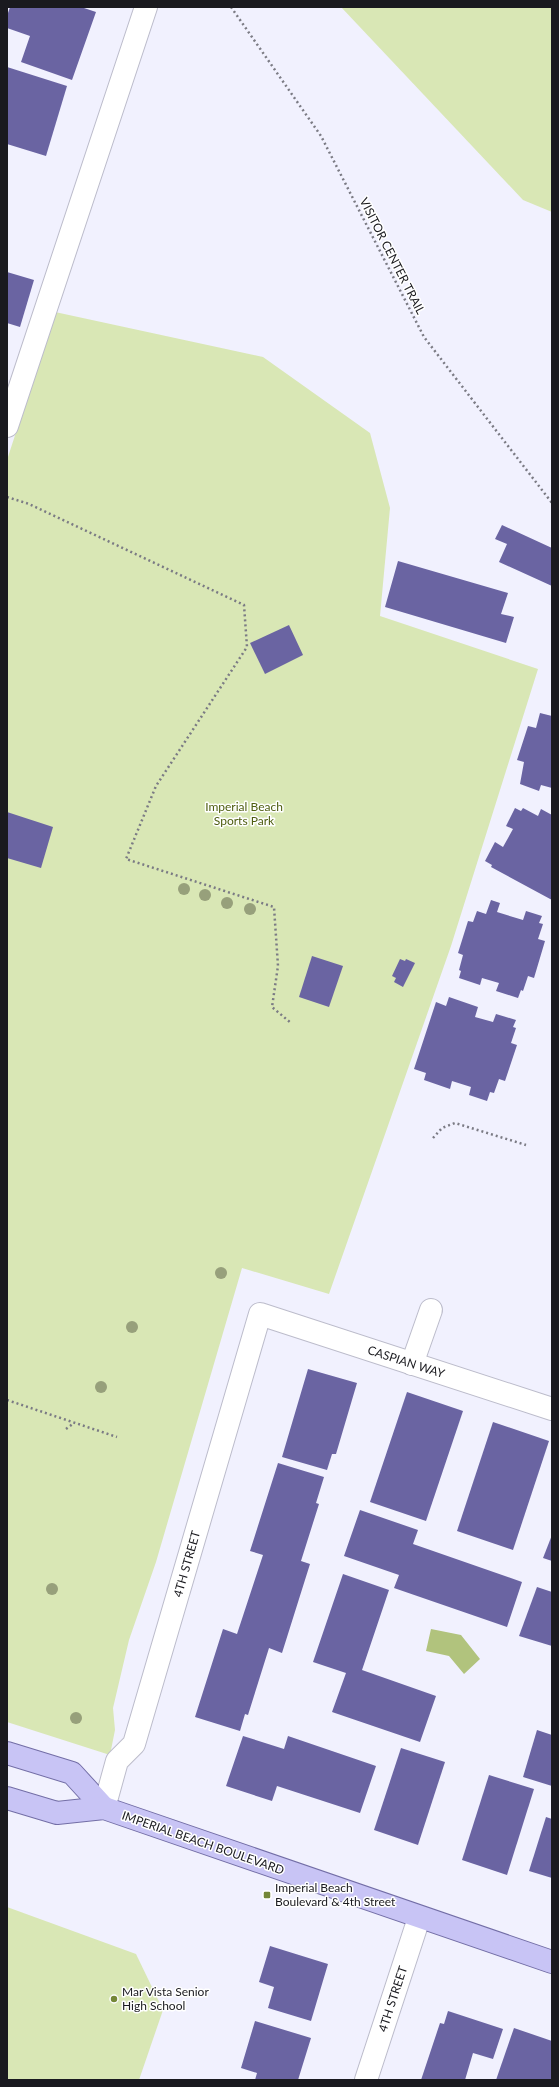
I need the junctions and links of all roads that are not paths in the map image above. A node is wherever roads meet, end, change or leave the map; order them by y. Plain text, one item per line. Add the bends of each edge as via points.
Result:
1 (146, 7) edge
2 (7, 426) edge
3 (431, 1310) dead end
4 (260, 1314) joint
5 (412, 1364) junction
6 (552, 1409) edge
7 (7, 1753) edge
8 (7, 1798) edge
9 (104, 1808) junction
10 (419, 1918) junction
11 (552, 1962) edge
12 (366, 2080) edge

1 - 2 street
3 - 5 street
4 - 5 street, CASPIAN WAY
4 - 9 street, 4TH STREET via 134,1744 117,1761
5 - 6 street, CASPIAN WAY
7 - 9 main road, IMPERIAL BEACH BOULEVARD via 72,1772
8 - 9 main road, IMPERIAL BEACH BOULEVARD via 57,1813
9 - 10 main road, IMPERIAL BEACH BOULEVARD
10 - 11 main road, IMPERIAL BEACH BOULEVARD
10 - 12 street, 4TH STREET

